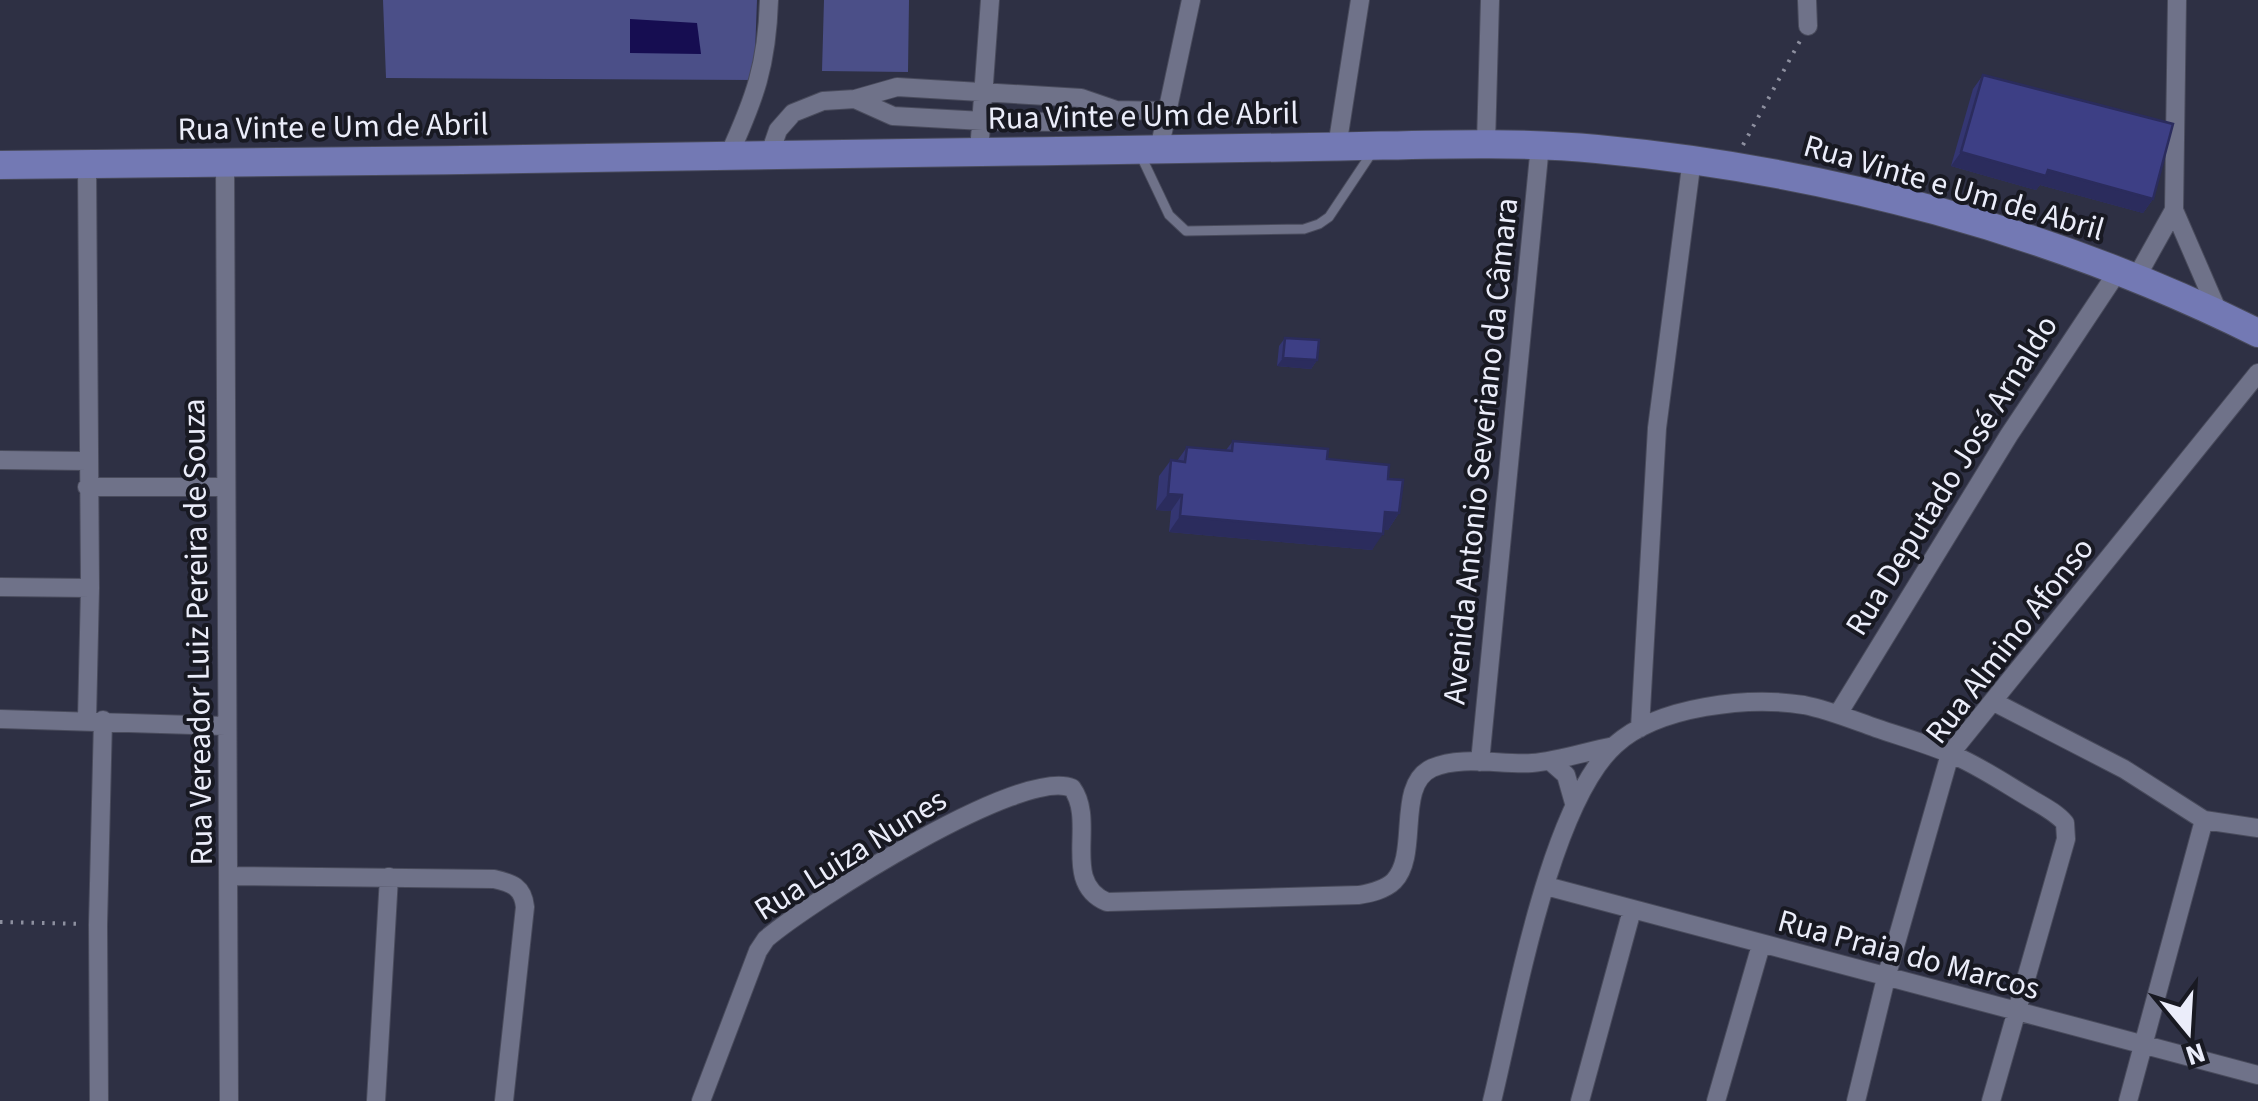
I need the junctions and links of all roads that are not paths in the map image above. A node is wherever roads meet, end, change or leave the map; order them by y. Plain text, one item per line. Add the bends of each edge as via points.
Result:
1 (769, 0) edge
2 (990, 0) edge
3 (1191, 0) edge
4 (1360, 0) edge
5 (1490, 0) edge
6 (1807, 0) edge
7 (2177, 0) edge
8 (1808, 26) road end
9 (985, 90) junction
10 (855, 98) junction
11 (1116, 110) junction
12 (1166, 111) junction
13 (983, 121) junction
14 (1486, 143) junction
15 (1540, 145) junction
16 (1376, 146) junction
17 (1337, 147) junction
18 (1148, 150) junction
19 (980, 152) junction
20 (728, 156) junction
21 (769, 156) junction
22 (1692, 159) junction
23 (224, 163) junction
24 (86, 164) junction
25 (0, 165) edge
26 (2174, 210) junction
27 (2127, 274) junction
28 (2219, 314) junction
29 (2258, 333) edge
30 (2258, 373) edge
31 (0, 460) edge
32 (87, 462) junction
33 (87, 487) junction
34 (224, 487) junction
35 (0, 587) edge
36 (90, 588) junction
37 (1994, 702) junction
38 (1838, 714) junction
39 (0, 719) edge
40 (95, 720) junction
41 (225, 726) junction
42 (1640, 728) junction
43 (1614, 746) junction
44 (1950, 754) junction
45 (1550, 761) junction
46 (1480, 762) junction
47 (1574, 804) junction
48 (2204, 820) junction
49 (2258, 828) edge
50 (230, 876) junction
51 (389, 877) junction
52 (1546, 886) junction
53 (1632, 910) junction
54 (1761, 945) junction
55 (1886, 978) junction
56 (2016, 1014) junction
57 (2143, 1047) junction
58 (2258, 1075) edge
59 (99, 1101) edge
60 (229, 1101) edge
61 (376, 1101) edge
62 (504, 1101) edge
63 (700, 1101) edge
64 (1492, 1101) edge
65 (1580, 1101) edge
66 (1716, 1101) edge
67 (1856, 1101) edge
68 (1992, 1101) edge
69 (2128, 1101) edge

1 - 20 street via 763,71
2 - 9 street
3 - 12 street
4 - 17 street
5 - 14 street
6 - 8 street
7 - 26 street
9 - 10 street via 897,87
9 - 11 street via 1081,98
9 - 13 street
10 - 13 street via 893,116
10 - 21 street via 823,100 793,113
11 - 12 street
11 - 13 street via 1063,122
12 - 18 street
13 - 19 street
14 - 15 main road, Rua Vinte e Um de Abril
14 - 16 main road, Rua Vinte e Um de Abril
15 - 22 main road, Rua Vinte e Um de Abril
15 - 46 street, Avenida Antonio Severiano da Câmara
16 - 17 main road, Rua Vinte e Um de Abril
16 - 18 lane via 1319,224 1186,231 1169,215
17 - 18 main road, Rua Vinte e Um de Abril
18 - 19 main road, Rua Vinte e Um de Abril
19 - 21 main road, Rua Vinte e Um de Abril
20 - 21 main road, Rua Vinte e Um de Abril
20 - 23 main road, Rua Vinte e Um de Abril
22 - 27 main road, Rua Vinte e Um de Abril via 1856,190
22 - 42 street via 1656,428
23 - 24 main road, Rua Vinte e Um de Abril
23 - 34 street, Rua Vereador Luiz Pereira de Souza
24 - 25 main road, Rua Vinte e Um de Abril
24 - 32 street
26 - 27 street, Rua Deputado José Arnaldo
26 - 28 street
27 - 28 main road, Rua Vinte e Um de Abril
27 - 38 street, Rua Deputado José Arnaldo via 2009,435
28 - 29 main road, Rua Vinte e Um de Abril
30 - 37 street, Rua Almino Afonso
31 - 32 street
32 - 33 street
33 - 34 street
33 - 36 street
34 - 41 street, Rua Vereador Luiz Pereira de Souza
35 - 36 street
36 - 40 street
37 - 44 street, Rua Almino Afonso
37 - 48 street via 2124,769
38 - 42 street via 1774,702 1741,704 1678,713
38 - 44 street
39 - 40 street
40 - 41 street
40 - 59 street
41 - 50 street, Rua Vereador Luiz Pereira de Souza
42 - 43 street
43 - 45 street
43 - 47 street
44 - 55 street, Rua Almino Afonso
44 - 56 street via 2066,826
45 - 46 street
45 - 47 street via 1566,775
46 - 63 street, Rua Luiza Nunes via 1432,768 1422,776 1400,870 1393,882 1359,896 1106,902 1083,878 1083,808 1072,788 1012,795 884,860 766,939
47 - 52 street
48 - 49 street
48 - 57 street
50 - 51 street
50 - 60 street, Rua Vereador Luiz Pereira de Souza
51 - 61 street
51 - 62 street via 494,878 520,890 524,907
52 - 53 street, Rua Praia do Marcos
52 - 64 street
53 - 54 street, Rua Praia do Marcos
53 - 65 street
54 - 55 street, Rua Praia do Marcos
54 - 66 street
55 - 56 street, Rua Praia do Marcos
55 - 67 street, Rua Almino Afonso
56 - 57 street, Rua Praia do Marcos
56 - 68 street
57 - 58 street, Rua Praia do Marcos
57 - 69 street

